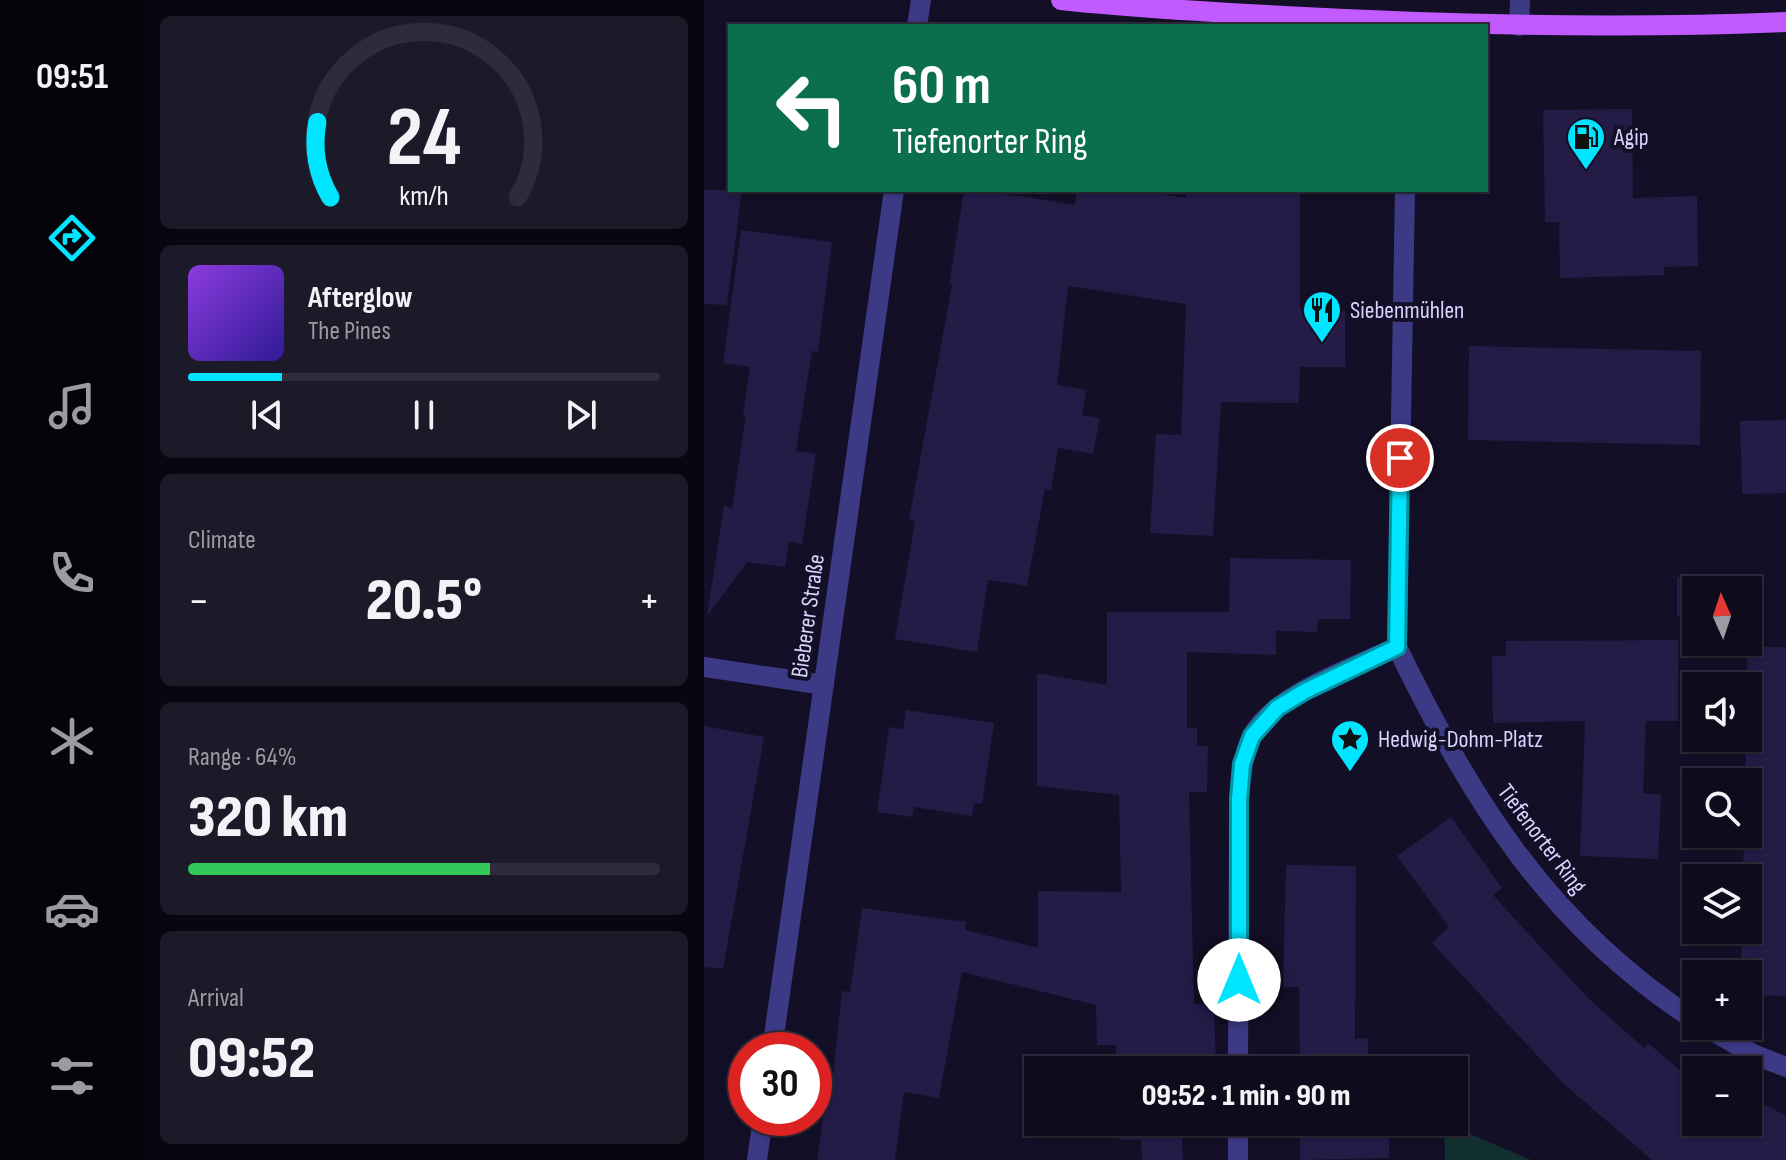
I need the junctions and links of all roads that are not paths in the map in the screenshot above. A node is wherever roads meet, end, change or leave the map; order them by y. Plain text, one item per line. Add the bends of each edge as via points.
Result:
1 (921, 0) edge
2 (1061, 0) edge
3 (1520, 0) edge
4 (1786, 22) edge
5 (917, 24) edge
6 (1408, 24) edge
7 (1488, 25) edge
8 (1519, 26) junction
9 (894, 192) edge
10 (1405, 192) edge
11 (1397, 647) junction
12 (704, 667) edge
13 (824, 685) junction
14 (1682, 1011) edge
15 (775, 1032) edge
16 (1728, 1040) edge
17 (1238, 1056) edge
18 (1786, 1067) edge
19 (760, 1136) edge
20 (1238, 1136) edge
21 (757, 1160) edge
22 (1238, 1160) edge

1 - 5 street
2 - 6 main road
3 - 8 street
4 - 8 main road
7 - 8 main road
9 - 13 street, Bieberer Straße
10 - 11 street, Tiefenorter Ring
11 - 14 street, Tiefenorter Ring via 1462,773 1527,868 1618,964
11 - 17 street via 1277,708 1252,736 1242,764 1239,799
12 - 13 street
13 - 15 street, Bieberer Straße
16 - 18 street
19 - 21 street
20 - 22 street

